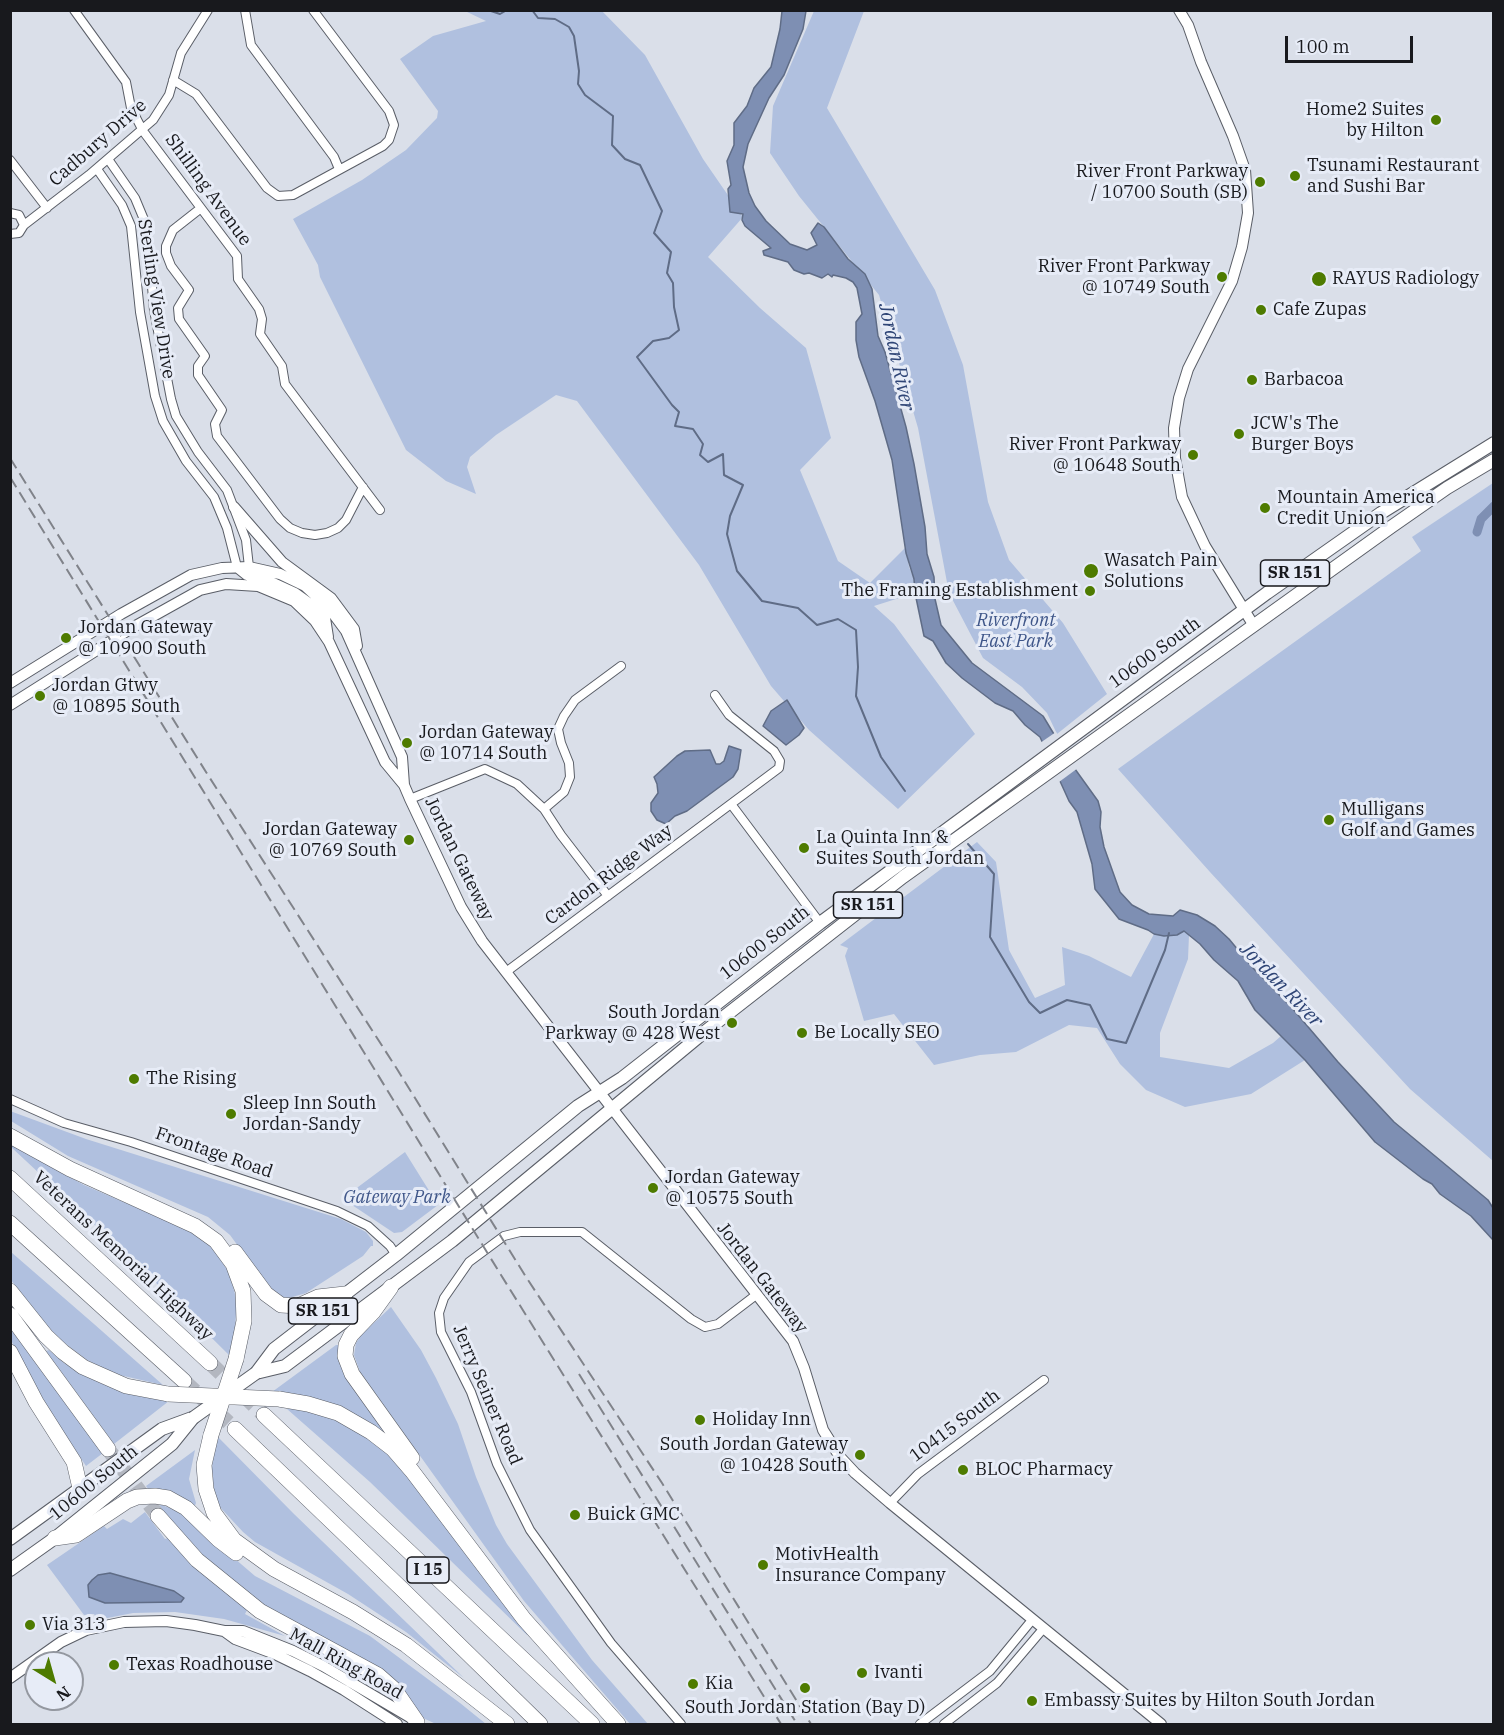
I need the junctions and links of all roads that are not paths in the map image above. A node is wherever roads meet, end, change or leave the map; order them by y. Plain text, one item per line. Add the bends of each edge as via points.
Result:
1 (74, 10) edge
2 (208, 10) edge
3 (245, 10) edge
4 (313, 10) edge
5 (1179, 10) edge
6 (1190, 10) edge
7 (1188, 25) junction
8 (173, 80) junction
9 (143, 130) junction
10 (10, 159) edge
11 (108, 159) junction
12 (97, 169) junction
13 (339, 170) junction
14 (10, 206) edge
15 (47, 208) junction
16 (201, 208) junction
17 (11, 213) edge
18 (24, 225) junction
19 (10, 234) edge
20 (1494, 443) edge
21 (1494, 460) edge
22 (363, 487) junction
23 (234, 507) junction
24 (380, 510) dead end
25 (244, 569) junction
26 (181, 599) junction
27 (1243, 610) junction
28 (1254, 626) junction
29 (329, 642) junction
30 (357, 655) junction
31 (621, 666) dead end
32 (10, 682) edge
33 (715, 695) dead end
34 (10, 705) edge
35 (404, 785) junction
36 (410, 799) junction
37 (732, 804) junction
38 (544, 809) junction
39 (608, 896) junction
40 (820, 922) junction
41 (506, 972) junction
42 (600, 1092) junction
43 (10, 1099) edge
44 (612, 1108) junction
45 (10, 1136) edge
46 (10, 1178) edge
47 (163, 1210) junction
48 (10, 1223) edge
49 (396, 1256) junction
50 (391, 1287) junction
51 (10, 1291) edge
52 (345, 1294) junction
53 (756, 1295) junction
54 (10, 1315) edge
55 (10, 1352) edge
56 (210, 1363) tunnel mouth
57 (256, 1373) junction
58 (1044, 1380) dead end
59 (184, 1381) tunnel mouth
60 (222, 1396) junction
61 (264, 1415) tunnel mouth
62 (193, 1418) junction
63 (235, 1429) tunnel mouth
64 (108, 1449) tunnel mouth
65 (80, 1488) junction
66 (890, 1503) junction
67 (158, 1516) tunnel mouth
68 (462, 1536) junction
69 (55, 1538) junction
70 (10, 1539) edge
71 (274, 1569) junction
72 (10, 1570) edge
73 (1032, 1620) junction
74 (1043, 1629) junction
75 (224, 1631) junction
76 (10, 1678) edge
77 (419, 1724) edge
78 (397, 1725) edge
79 (507, 1725) edge
80 (540, 1725) edge
81 (592, 1725) edge
82 (618, 1725) edge
83 (681, 1725) edge
84 (920, 1725) edge
85 (944, 1725) edge
86 (1161, 1725) edge

1 - 9 street, Shilling Avenue via 126,82 131,108
2 - 8 street, Cadbury Drive via 181,53
3 - 13 street via 250,45 334,157
4 - 13 street via 389,111 394,125 383,146
5 - 7 main road
6 - 7 main road
7 - 27 main road via 1245,170 1248,213 1232,281 1188,369 1179,398 1175,458 1182,497 1205,546
8 - 9 street, Cadbury Drive via 162,108
8 - 13 street via 196,94 272,193 293,195
9 - 11 street, Cadbury Drive
9 - 16 street, Shilling Avenue
10 - 15 street
11 - 12 street, Cadbury Drive
11 - 23 street, Sterling View Drive via 135,198 145,222 154,310 176,416 227,490
12 - 15 street, Cadbury Drive
12 - 25 street, Sterling View Drive via 122,205 131,226 140,312 163,421 186,461 214,497
14 - 17 street
15 - 18 street, Cadbury Drive
16 - 22 street, Shilling Avenue via 237,256 238,279 259,309 260,334 282,366 285,384
16 - 22 street via 173,230 166,254 189,290 178,308 179,319 205,356 198,366 198,375 222,410 215,424 217,436 280,519 302,533 315,535 338,528
17 - 18 street via 19,215
18 - 19 street, Cadbury Drive via 19,233
20 - 27 main road, 10600 South / SR 151 via 1381,513
21 - 28 main road, 10600 South / SR 151 via 1391,526
22 - 24 street, Shilling Avenue
23 - 25 street, Sterling View Drive via 246,540
23 - 30 main road via 282,562 332,598 354,629
25 - 26 main road via 239,576 194,586
25 - 29 main road via 294,592 313,606 325,618
25 - 30 main road, Jordan Gateway via 280,574 305,586 329,608
25 - 32 main road, Jordan Gateway via 222,568 191,575
26 - 29 main road, Jordan Gateway via 226,584 258,586 294,601
26 - 34 main road, Jordan Gateway
27 - 28 main road
27 - 40 main road, 10600 South / SR 151
28 - 44 main road, 10600 South / SR 151 via 903,877
29 - 35 main road, Jordan Gateway via 385,762
30 - 35 main road, Jordan Gateway via 402,758
31 - 38 street via 575,700 564,716 558,729 570,777 564,792
33 - 37 street, Cardon Ridge Way via 729,715 774,751 780,761 779,768
35 - 36 main road, Jordan Gateway
36 - 38 street via 485,769 517,784
36 - 41 main road, Jordan Gateway via 461,907
37 - 39 street, Cardon Ridge Way
37 - 40 street
38 - 39 street
39 - 41 street, Cardon Ridge Way
40 - 42 main road, 10600 South / SR 151
41 - 42 main road, Jordan Gateway
42 - 44 main road, Jordan Gateway
42 - 49 main road, 10600 South / SR 151
43 - 49 street, Frontage Road via 64,1123 337,1210 368,1227
44 - 50 main road, 10600 South / SR 151 via 489,1212
44 - 53 main road, Jordan Gateway
45 - 47 highway via 77,1172
46 - 56 highway, Veterans Memorial Highway
47 - 52 highway via 198,1219 214,1230 266,1294 281,1305 297,1306 318,1297
47 - 60 highway, bridge via 195,1226 224,1250 243,1291 242,1338
48 - 59 highway
49 - 52 main road, 10600 South / SR 151
50 - 57 main road, 10600 South / SR 151 via 285,1366
50 - 68 highway via 351,1335 345,1348 346,1363
51 - 60 highway, bridge via 46,1336 83,1367 126,1386 168,1394
52 - 57 main road, 10600 South / SR 151 via 274,1349
53 - 66 main road, Jordan Gateway via 797,1350 818,1416 834,1448 855,1473
53 - 83 street, Jerry Seiner Road via 718,1324 705,1327 582,1232 520,1232 504,1236 469,1262 444,1298 439,1313 441,1332 471,1392 497,1464 530,1530 612,1643
54 - 64 highway
55 - 65 highway via 74,1462
57 - 60 main road, 10600 South / SR 151, bridge
58 - 66 street, 10415 South via 918,1474
60 - 62 main road, 10600 South, bridge
60 - 68 highway, bridge via 302,1402 333,1412 371,1432 393,1449
60 - 71 highway, bridge via 206,1453 206,1489 214,1513 234,1540
61 - 81 highway, I 15
62 - 65 main road, 10600 South via 162,1429
62 - 69 main road, 10600 South via 172,1444
63 - 80 highway, I 15
65 - 70 main road, 10600 South
66 - 73 main road, Jordan Gateway
67 - 77 highway via 196,1560 260,1611 378,1675 395,1690
68 - 82 highway via 524,1618
69 - 71 highway via 76,1535 132,1499 161,1496 186,1508 238,1554
69 - 72 main road, 10600 South
71 - 79 highway via 405,1645
73 - 74 main road, Jordan Gateway
73 - 84 street via 990,1671
74 - 85 street via 993,1687
74 - 86 main road, Jordan Gateway
75 - 76 main road, Mall Ring Road via 145,1620 103,1626 67,1639
75 - 77 main road, Mall Ring Road via 243,1631 293,1651
75 - 78 main road, Mall Ring Road via 310,1671

